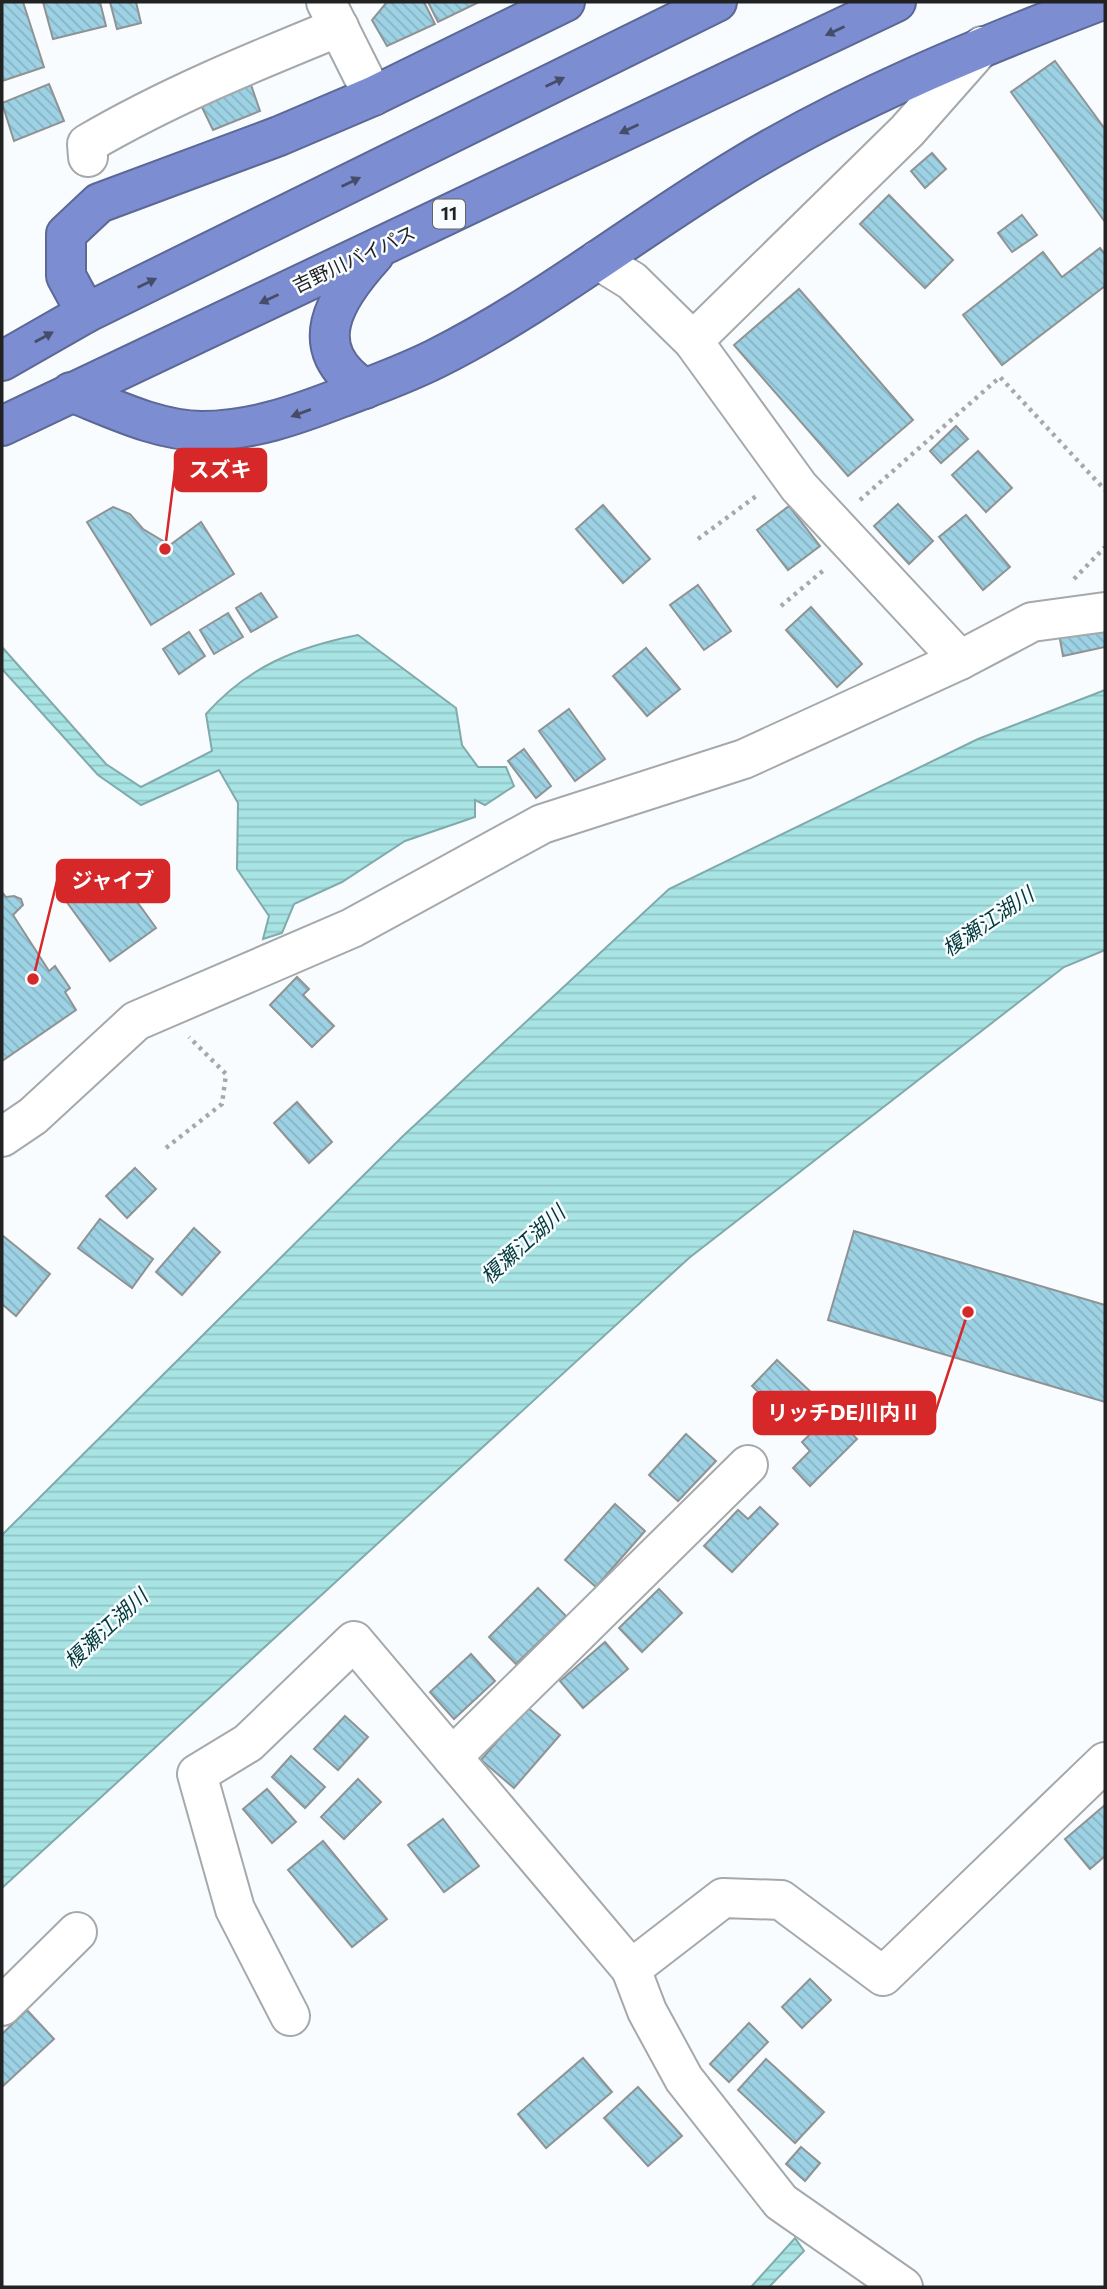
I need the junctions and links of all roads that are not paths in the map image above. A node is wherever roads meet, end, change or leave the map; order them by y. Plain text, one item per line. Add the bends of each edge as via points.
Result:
1 (565, 2) edge
2 (717, 2) edge
3 (897, 2) edge
4 (1097, 2) edge
5 (332, 14) edge
6 (982, 46) junction
7 (373, 96) junction
8 (88, 157) dead end
9 (383, 245) junction
10 (598, 260) junction
11 (86, 313) junction
12 (693, 341) junction
13 (2, 361) edge
14 (365, 389) junction
15 (71, 392) junction
16 (2, 426) edge
17 (1105, 612) edge
18 (960, 660) junction
19 (2, 1137) edge
20 (748, 1465) dead end
21 (452, 1757) junction
22 (1105, 1762) edge
23 (77, 1932) dead end
24 (631, 1969) junction
25 (2, 2006) edge
26 (290, 2016) dead end
27 (903, 2287) edge

1 - 7 highway
11 -> 2 highway
3 -> 9 highway, 吉野川バイパス / 11
4 - 6 highway
5 - 7 street
5 - 8 street via 87,144
6 - 10 highway via 854,105 740,166
6 - 12 street via 908,131
7 - 11 highway via 99,203 66,234 66,276
9 - 14 highway via 350,281 332,312 330,342 347,377
9 -> 15 highway, 吉野川バイパス / 11
10 - 12 street via 632,281
10 - 14 highway via 435,359
13 -> 11 highway
12 - 18 street via 788,472
14 -> 15 highway via 257,426 201,431 145,421
15 - 16 highway, 吉野川バイパス / 11
17 - 18 street via 1032,622
18 - 19 street via 744,759 542,824 352,928 136,1021 33,1116
20 - 21 street
21 - 24 street
21 - 26 street via 354,1641 248,1743 197,1774 235,1909
22 - 24 street via 883,1976 780,1900 723,1898
23 - 25 street
24 - 27 street via 647,2011 684,2080 781,2202

